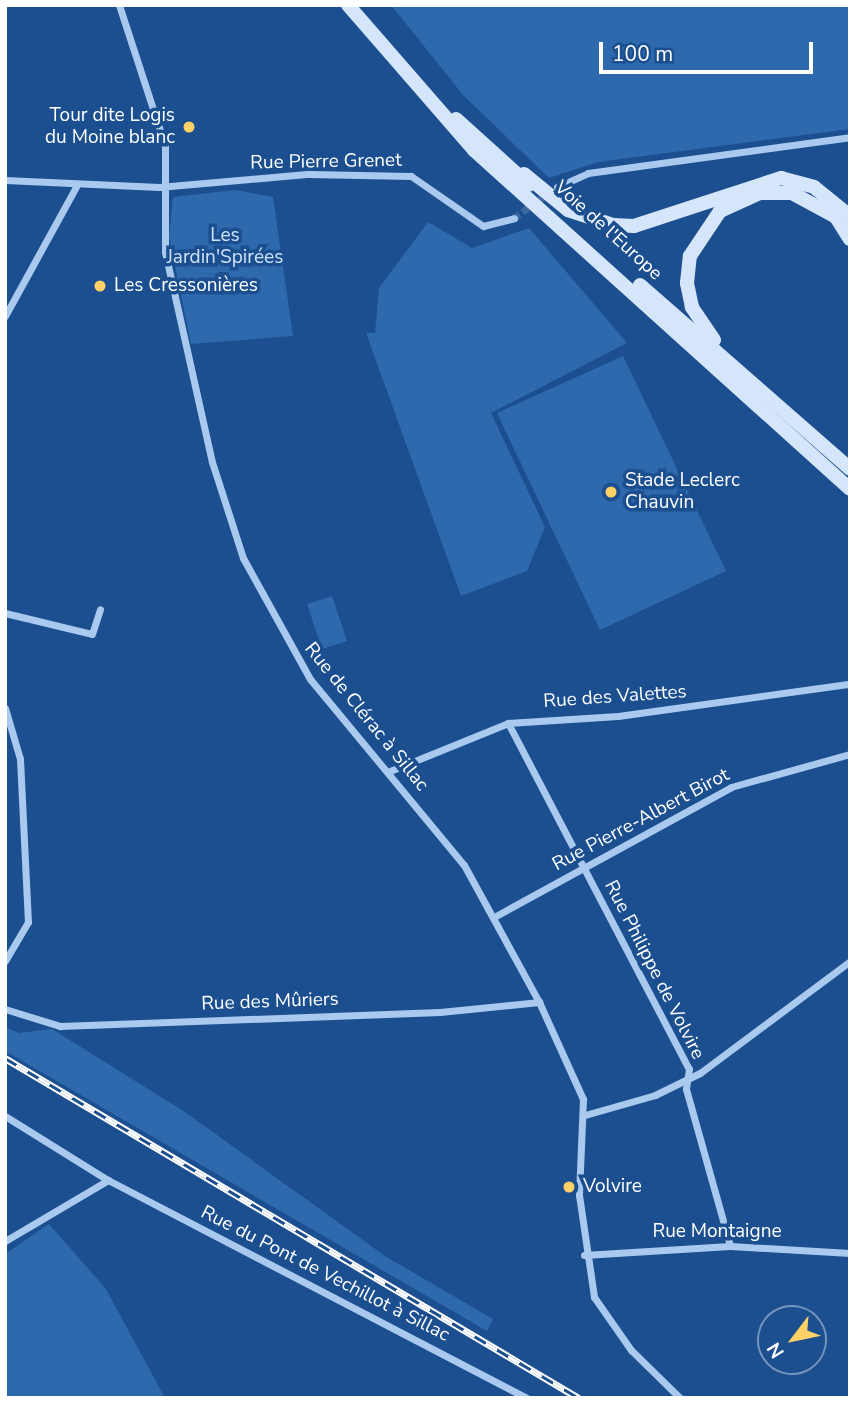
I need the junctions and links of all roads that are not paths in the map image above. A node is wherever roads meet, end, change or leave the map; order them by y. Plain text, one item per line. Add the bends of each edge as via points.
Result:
1 (119, 5) edge
2 (348, 5) edge
3 (358, 5) edge
4 (440, 104) junction
5 (850, 136) edge
6 (5, 180) edge
7 (164, 186) junction
8 (76, 187) junction
9 (557, 187) tunnel mouth
10 (850, 216) edge
11 (514, 218) tunnel mouth
12 (850, 239) edge
13 (5, 316) edge
14 (770, 405) junction
15 (850, 469) edge
16 (850, 481) edge
17 (850, 489) edge
18 (100, 609) dead end
19 (5, 613) edge
20 (850, 684) edge
21 (5, 708) edge
22 (508, 723) junction
23 (850, 754) edge
24 (390, 771) junction
25 (584, 867) junction
26 (494, 917) junction
27 (5, 961) edge
28 (850, 961) edge
29 (540, 1002) junction
30 (5, 1009) edge
31 (688, 1080) junction
32 (5, 1115) edge
33 (585, 1115) junction
34 (108, 1180) junction
35 (5, 1241) edge
36 (730, 1246) junction
37 (850, 1253) edge
38 (584, 1255) junction
39 (527, 1398) edge
40 (681, 1398) edge

1 - 7 street, Rue de Clérac à Sillac via 165,146
2 - 14 main road via 474,150
3 - 4 main road, Voie de l'Europe
4 - 10 main road via 587,219 634,226 781,178 814,187
4 - 14 main road, Voie de l'Europe
5 - 9 street via 589,173
6 - 8 street, Rue Pierre Grenet
7 - 8 street, Rue Pierre Grenet
7 - 11 street, Rue Pierre Grenet via 309,174 411,176 484,226
7 - 24 street, Rue de Clérac à Sillac via 165,252 233,532 292,654
8 - 13 street
12 - 14 main road via 836,217 808,199 760,193 720,211 690,256 687,283 699,322
14 - 15 main road, Voie de l'Europe
14 - 16 main road, Voie de l'Europe
14 - 17 main road
18 - 19 street via 92,634
20 - 22 street, Rue des Valettes via 632,715
21 - 27 street via 20,759 28,922
22 - 24 street, Rue des Valettes
22 - 25 street, Rue Philippe de Volvire
23 - 25 street, Rue Pierre-Albert Birot via 732,787
24 - 26 street, Rue de Clérac à Sillac via 464,865
25 - 26 street, Rue Pierre-Albert Birot
25 - 31 street, Rue Philippe de Volvire via 689,1069
26 - 29 street, Rue de Clérac à Sillac
28 - 31 street
29 - 30 street, Rue des Mûriers via 440,1012 60,1026
29 - 33 street, Rue de Clérac à Sillac via 579,1083
31 - 33 street
31 - 36 street, Rue Philippe de Volvire
32 - 34 street, Rue du Pont de Vechillot à Sillac
33 - 38 street, Rue de Clérac à Sillac via 579,1195
34 - 35 street
34 - 39 street, Rue du Pont de Vechillot à Sillac
36 - 37 street, Rue Montaigne
36 - 38 street, Rue Montaigne
38 - 40 street, Rue de Clérac à Sillac via 608,1320 654,1376

